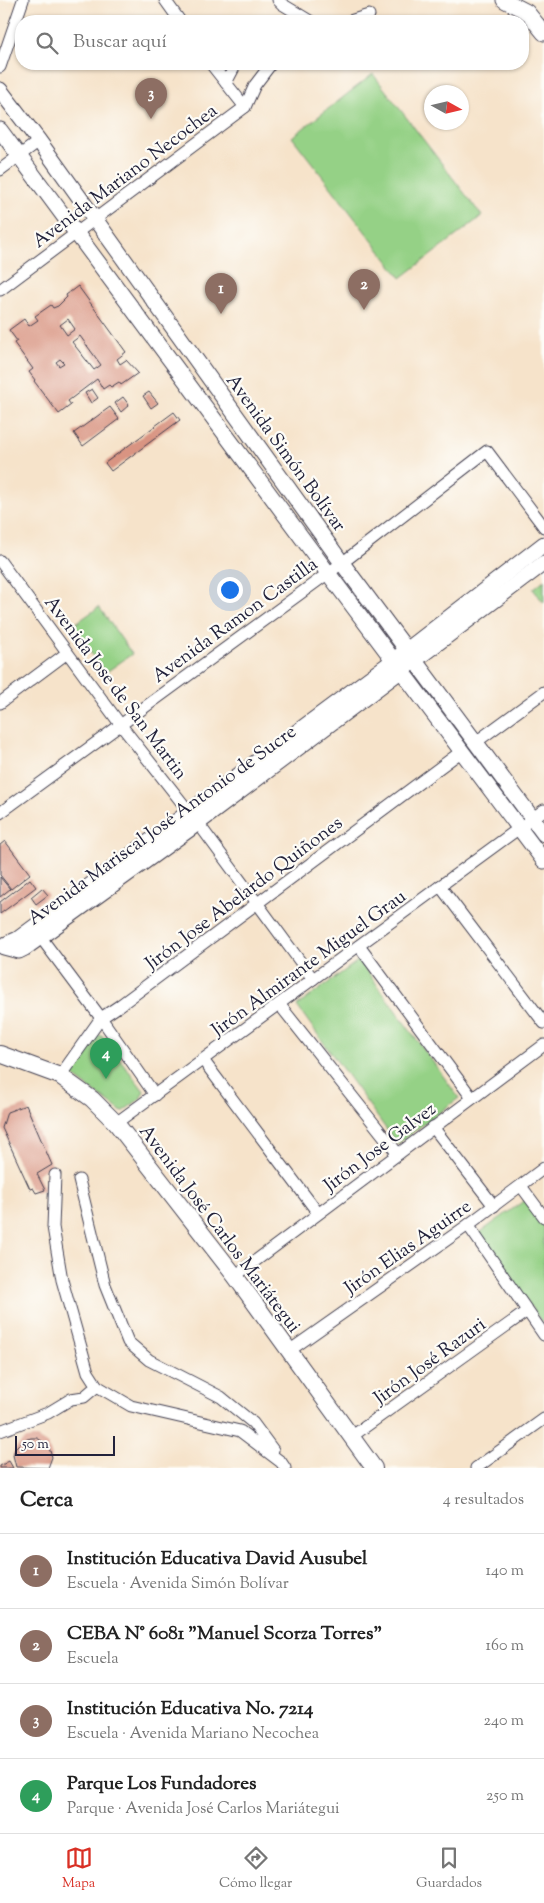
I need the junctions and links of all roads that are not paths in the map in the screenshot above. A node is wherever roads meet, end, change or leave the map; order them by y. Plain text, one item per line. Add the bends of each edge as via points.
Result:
1 (23, 0) edge
2 (165, 0) edge
3 (278, 0) edge
4 (504, 0) edge
5 (18, 15) edge
6 (176, 15) edge
7 (300, 15) edge
8 (15, 23) edge
9 (544, 33) edge
10 (0, 67) edge
11 (216, 70) edge
12 (232, 70) edge
13 (266, 70) edge
14 (226, 83) junction
15 (0, 90) edge
16 (246, 107) junction
17 (0, 130) edge
18 (39, 141) junction
19 (20, 155) junction
20 (0, 170) edge
21 (95, 219) junction
22 (77, 232) junction
23 (0, 290) edge
24 (190, 350) junction
25 (173, 363) junction
26 (544, 527) edge
27 (544, 544) edge
28 (0, 561) edge
29 (342, 563) junction
30 (544, 563) edge
31 (328, 573) junction
32 (68, 653) junction
33 (411, 656) junction
34 (398, 666) junction
35 (544, 692) edge
36 (0, 703) edge
37 (120, 724) junction
38 (476, 742) junction
39 (462, 751) junction
40 (189, 811) junction
41 (0, 813) edge
42 (538, 814) edge
43 (198, 823) junction
44 (520, 828) junction
45 (544, 834) edge
46 (544, 861) edge
47 (440, 886) junction
48 (257, 903) junction
49 (37, 932) junction
50 (359, 946) junction
51 (1, 947) edge
52 (313, 980) junction
53 (279, 1004) junction
54 (101, 1018) junction
55 (544, 1023) edge
56 (544, 1045) edge
57 (0, 1054) edge
58 (203, 1060) junction
59 (60, 1076) junction
60 (155, 1095) junction
61 (472, 1098) junction
62 (116, 1123) junction
63 (434, 1128) junction
64 (398, 1154) junction
65 (544, 1168) edge
66 (55, 1174) dead end
67 (79, 1180) dead end
68 (521, 1186) junction
69 (494, 1206) junction
70 (318, 1214) junction
71 (544, 1217) edge
72 (468, 1225) junction
73 (235, 1276) junction
74 (527, 1311) junction
75 (544, 1335) edge
76 (289, 1351) junction
77 (97, 1386) junction
78 (544, 1418) edge
79 (0, 1432) edge
80 (351, 1437) junction
81 (283, 1465) edge
82 (374, 1468) edge
83 (476, 1468) edge

1 - 5 street
2 - 6 street
3 - 7 street
4 - 9 street via 527,12
8 - 10 street
11 - 14 street
12 - 14 street
13 - 16 street via 255,85
14 - 16 street
15 - 18 street, Avenida Simón Bolívar
16 - 21 street, Avenida Mariano Necochea
17 - 19 street, Avenida Simón Bolívar
18 - 19 street
18 - 21 street, Avenida Simón Bolívar
19 - 20 street
19 - 22 street, Avenida Simón Bolívar
21 - 22 street, Avenida Mariano Necochea
21 - 24 street, Avenida Simón Bolívar
22 - 23 street, Avenida Mariano Necochea
22 - 25 street, Avenida Simón Bolívar
24 - 25 street
24 - 29 street, Avenida Simón Bolívar
25 - 31 street, Avenida Simón Bolívar
26 - 29 street, Avenida Ramon Castilla via 487,451
27 - 33 street, Avenida Mariscal José Antonio de Sucre
28 - 32 street, Avenida Jose de San Martin
29 - 31 street, Avenida Ramon Castilla
29 - 33 street, Avenida Simón Bolívar
30 - 33 street, Avenida Mariscal José Antonio de Sucre
31 - 34 street, Avenida Simón Bolívar
31 - 37 street, Avenida Ramon Castilla
32 - 36 street
32 - 37 street, Avenida Jose de San Martin
33 - 34 street, Avenida Mariscal José Antonio de Sucre
33 - 38 street, Avenida Simón Bolívar
34 - 39 street, Avenida Simón Bolívar
34 - 40 street, Avenida Mariscal José Antonio de Sucre
34 - 43 street, Avenida Mariscal José Antonio de Sucre
35 - 38 street
37 - 40 street, Avenida Jose de San Martin
37 - 41 street, Avenida Ramon Castilla
38 - 42 street, Avenida Simón Bolívar
39 - 44 street, Avenida Simón Bolívar
39 - 48 street, Jirón Jose Abelardo Quiñones
40 - 43 street, Avenida Jose de San Martin
40 - 49 street, Avenida Mariscal José Antonio de Sucre
42 - 44 street, Jirón Almirante Miguel Grau
42 - 45 street, Avenida Simón Bolívar
43 - 48 street, Avenida Jose de San Martin
43 - 49 street, Avenida Mariscal José Antonio de Sucre
44 - 46 street, Avenida Simón Bolívar
44 - 47 street, Jirón Almirante Miguel Grau
47 - 50 street, Jirón Almirante Miguel Grau
47 - 55 street
48 - 52 street, Avenida Jose de San Martin
48 - 54 street, Jirón Jose Abelardo Quiñones
49 - 51 street, Avenida Mariscal José Antonio de Sucre
49 - 54 street
50 - 52 street, Jirón Almirante Miguel Grau
50 - 61 street
52 - 53 street, Jirón Almirante Miguel Grau
53 - 58 street, Jirón Almirante Miguel Grau
53 - 64 street
54 - 59 street, Jirón Jose Abelardo Quiñones
54 - 60 street
56 - 61 street, Jirón Jose Galvez
57 - 59 main road, Avenida José Carlos Mariátegui
58 - 60 street, Jirón Almirante Miguel Grau
58 - 70 street
59 - 62 main road, Avenida José Carlos Mariátegui via 92,1099
60 - 62 street, Jirón Almirante Miguel Grau
61 - 63 street, Jirón Jose Galvez
62 - 73 main road, Avenida José Carlos Mariátegui
63 - 64 street, Jirón Jose Galvez
63 - 69 street
64 - 70 street, Jirón Jose Galvez
65 - 68 street, Jirón Elias Aguirre
66 - 77 street via 53,1227 62,1280 88,1372
67 - 81 street via 105,1285 128,1342 149,1360 220,1397 252,1423
68 - 69 street, Jirón Elias Aguirre
68 - 71 street
69 - 72 street, Jirón Elias Aguirre
70 - 73 street, Jirón Jose Galvez
72 - 74 street
72 - 76 street, Jirón Elias Aguirre
73 - 76 main road, Avenida José Carlos Mariátegui
74 - 75 street
74 - 80 street, Jirón José Razuri
76 - 80 main road, Avenida José Carlos Mariátegui
77 - 79 street via 84,1396
77 - 81 street via 131,1406 240,1430
78 - 83 street
80 - 82 main road, Avenida José Carlos Mariátegui

